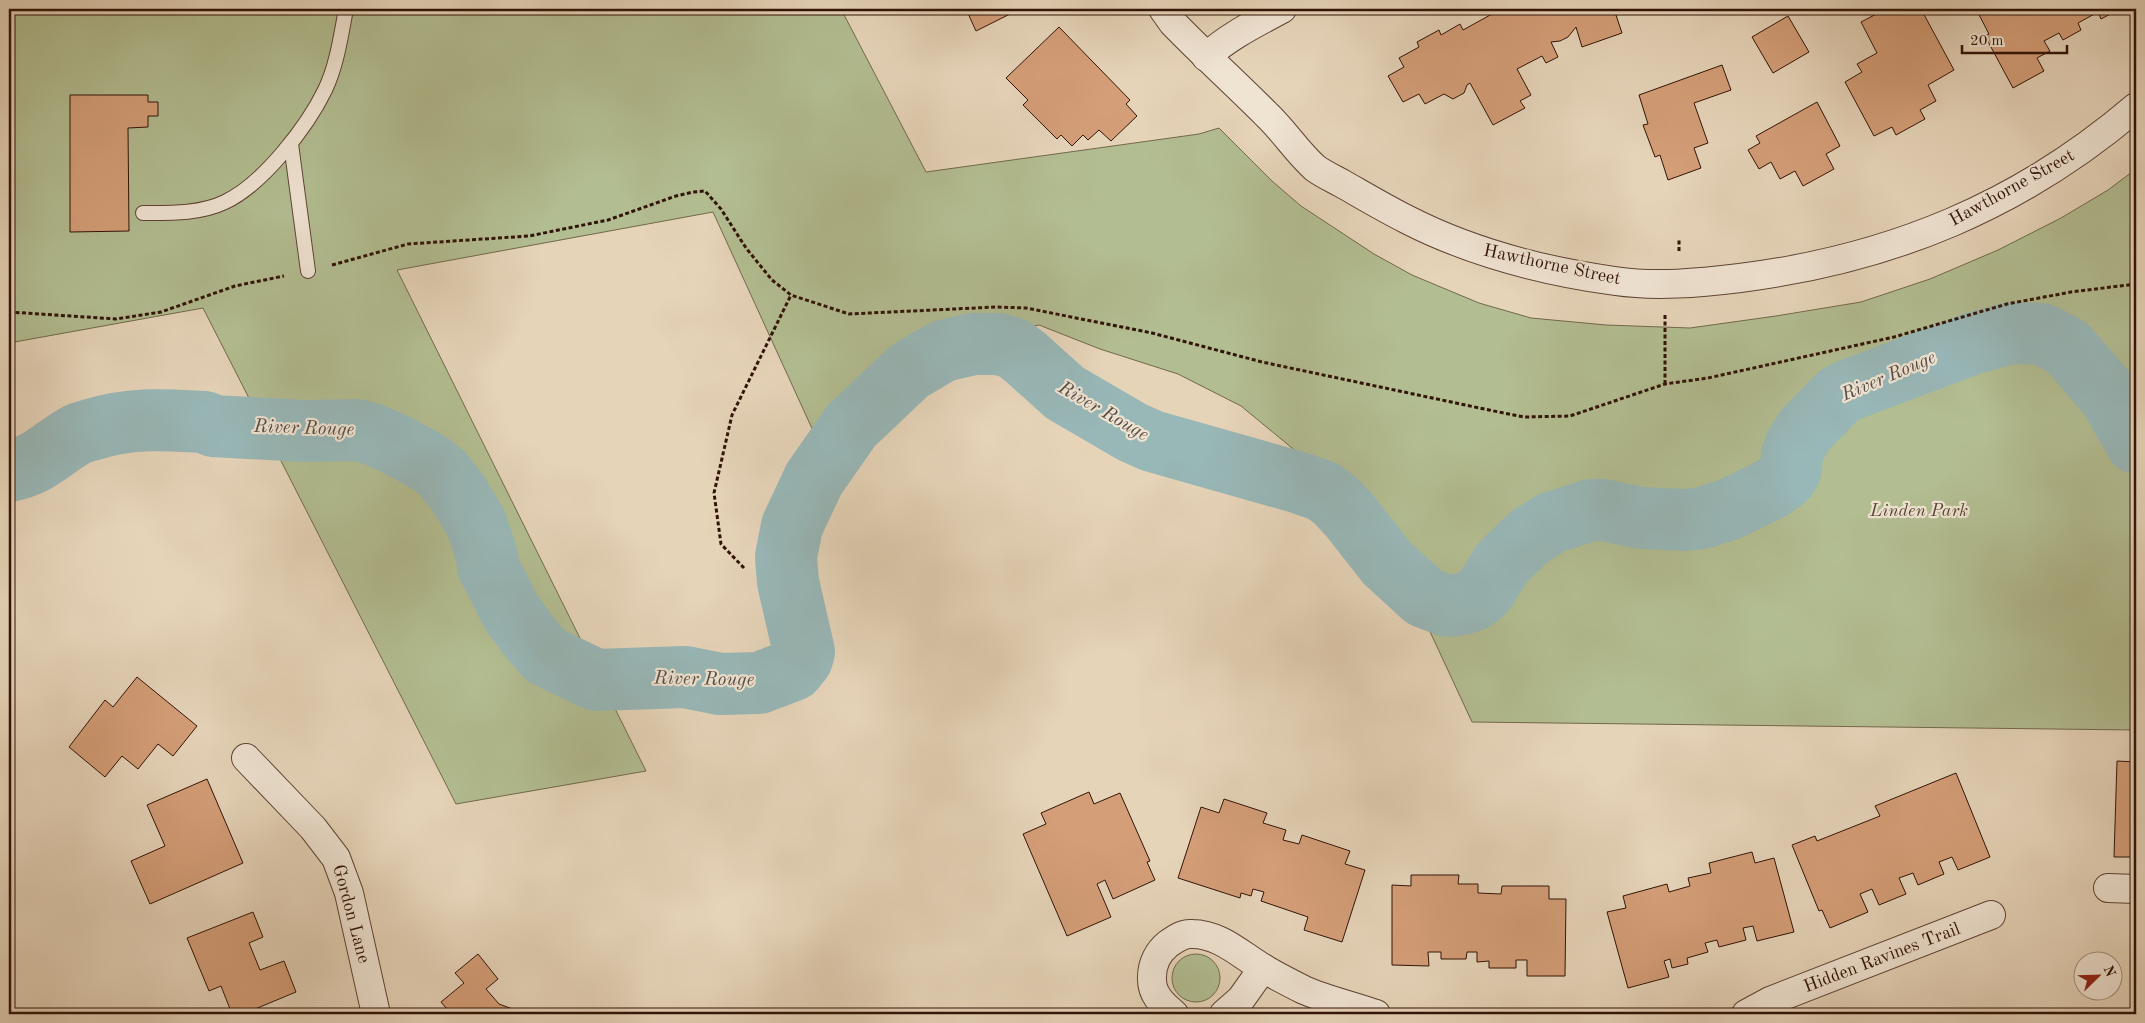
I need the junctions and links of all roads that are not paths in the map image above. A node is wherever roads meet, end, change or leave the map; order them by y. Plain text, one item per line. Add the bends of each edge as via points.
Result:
1 (346, 9) edge
2 (1163, 9) edge
3 (1282, 9) edge
4 (1206, 57) junction
5 (2136, 107) edge
6 (291, 144) junction
7 (143, 213) dead end
8 (308, 271) road end
9 (246, 758) dead end
10 (2108, 888) dead end
11 (2136, 889) edge
12 (1991, 915) dead end
13 (1263, 968) junction
14 (376, 1014) edge
15 (1174, 1014) edge
16 (1224, 1014) edge
17 (1376, 1014) edge
18 (1746, 1014) edge

1 - 6 lane via 326,89
2 - 4 street, Hawthorne Street
3 - 4 street via 1226,40
4 - 5 street, Hawthorne Street via 1269,117 1316,168 1383,207 1428,230 1490,254 1616,282 1697,283 1775,274 1832,263 1903,242 1958,221 2017,190 2106,134
6 - 7 lane via 259,178 225,202 185,213
6 - 8 lane
9 - 14 street, Gordon Lane via 313,828 336,858 348,893
10 - 11 street
12 - 18 street, Hidden Ravines Trail via 1770,1001
13 - 15 street via 1212,937 1191,933 1178,937 1156,958 1151,987 1160,1002
13 - 16 street via 1241,999
13 - 17 street via 1304,990

